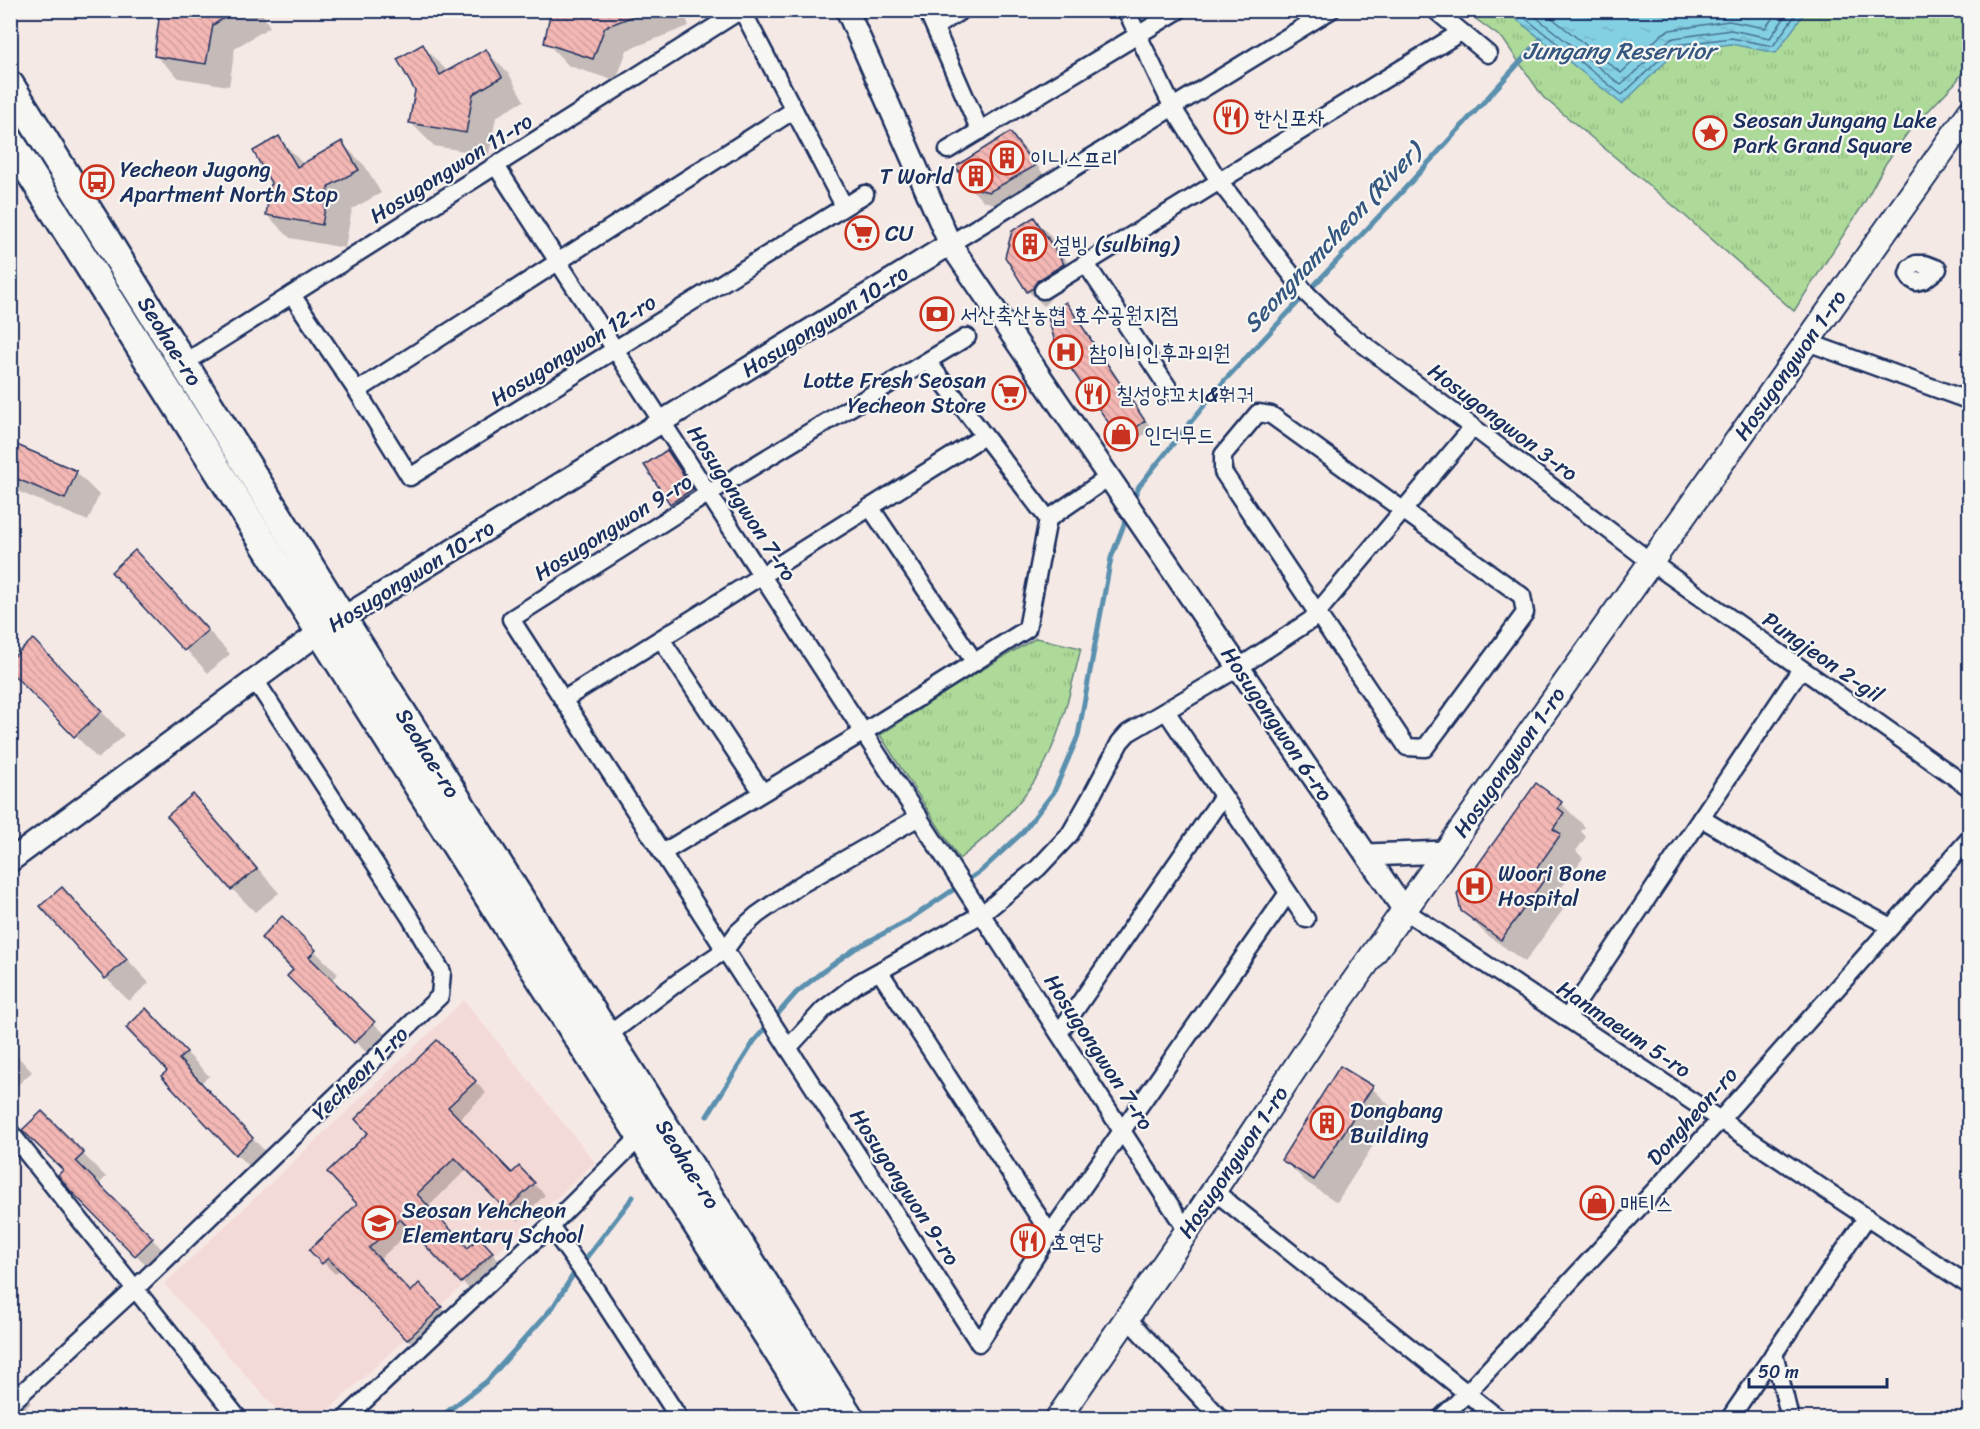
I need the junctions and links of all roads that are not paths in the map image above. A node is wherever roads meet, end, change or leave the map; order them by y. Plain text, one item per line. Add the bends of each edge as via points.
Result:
1 (742, 10) edge
2 (847, 10) edge
3 (927, 10) edge
4 (962, 10) edge
5 (1126, 10) edge
6 (1179, 10) edge
7 (1332, 10) edge
8 (1435, 10) edge
9 (935, 27) junction
10 (1461, 32) junction
11 (1137, 36) junction
12 (1488, 54) dead end
13 (10, 85) edge
14 (1173, 108) junction
15 (794, 110) junction
16 (1970, 112) edge
17 (980, 131) junction
18 (10, 141) edge
19 (948, 150) dead end
20 (496, 166) junction
21 (1219, 182) junction
22 (865, 194) dead end
23 (844, 206) junction
24 (950, 244) junction
25 (558, 262) junction
26 (1086, 264) junction
27 (1043, 290) dead end
28 (292, 295) junction
29 (967, 338) dead end
30 (1807, 342) junction
31 (616, 350) junction
32 (928, 362) junction
33 (184, 363) junction
34 (357, 391) junction
35 (1171, 392) dead end
36 (1970, 401) edge
37 (662, 422) junction
38 (1473, 427) junction
39 (984, 436) junction
40 (1109, 477) junction
41 (709, 494) junction
42 (870, 507) junction
43 (1403, 510) junction
44 (1048, 519) junction
45 (1651, 562) junction
46 (762, 575) junction
47 (1317, 613) junction
48 (342, 618) junction
49 (320, 632) junction
50 (661, 639) junction
51 (974, 661) junction
52 (1239, 668) junction
53 (1801, 669) junction
54 (255, 680) junction
55 (563, 700) junction
56 (1166, 711) junction
57 (864, 732) junction
58 (1970, 789) edge
59 (762, 792) junction
60 (1223, 796) junction
61 (919, 817) junction
62 (1701, 818) junction
63 (1970, 838) edge
64 (1446, 852) junction
65 (662, 853) junction
66 (1367, 855) junction
67 (10, 861) edge
68 (1288, 893) junction
69 (1404, 910) junction
70 (982, 914) junction
71 (1306, 919) dead end
72 (1892, 927) junction
73 (725, 950) junction
74 (880, 972) junction
75 (1567, 1018) junction
76 (1059, 1033) junction
77 (607, 1036) junction
78 (788, 1047) junction
79 (1720, 1120) junction
80 (1122, 1130) junction
81 (10, 1132) edge
82 (641, 1136) junction
83 (1214, 1191) junction
84 (1867, 1217) junction
85 (550, 1226) junction
86 (1187, 1231) junction
87 (1050, 1234) junction
88 (1970, 1286) edge
89 (136, 1288) junction
90 (1127, 1318) junction
91 (1774, 1353) junction
92 (1466, 1394) junction
93 (10, 1404) edge
94 (850, 1418) edge
95 (238, 1419) edge
96 (346, 1419) edge
97 (679, 1419) edge
98 (820, 1419) edge
99 (1058, 1419) edge
100 (1220, 1419) edge
101 (1441, 1419) edge
102 (1498, 1419) edge
103 (1730, 1419) edge
104 (1790, 1419) edge

1 - 15 street
1 - 20 street, Hosugongwon 11-ro
2 - 24 street
3 - 9 street
4 - 9 street
5 - 11 street
6 - 11 street
7 - 14 street, Hosugongwon 10-ro
8 - 10 street
9 - 17 street
10 - 12 street
10 - 21 street
11 - 14 street
11 - 17 street
13 - 33 main road, Seohae-ro
14 - 21 street
14 - 24 street, Hosugongwon 10-ro
15 - 23 street
15 - 25 street
16 - 30 main road, Hosugongwon 1-ro
17 - 19 street
18 - 49 main road, Seohae-ro
20 - 25 street, Hosugongwon 7-ro
20 - 28 street, Hosugongwon 11-ro
21 - 26 street
21 - 38 street, Hosugongwon 3-ro via 1305,292 1329,316
22 - 23 street, Hosugongwon 12-ro
23 - 31 street, Hosugongwon 12-ro
24 - 37 street, Hosugongwon 10-ro
24 - 40 street
25 - 31 street, Hosugongwon 7-ro
25 - 34 street
26 - 27 street
26 - 35 street
28 - 33 street, Hosugongwon 11-ro
28 - 34 street, Hosugongwon 12-ro
29 - 32 street, Hosugongwon 9-ro
30 - 36 street
30 - 45 main road, Hosugongwon 1-ro
31 - 34 street, Hosugongwon 12-ro via 410,477
31 - 37 street, Hosugongwon 7-ro
32 - 39 street
32 - 41 street, Hosugongwon 9-ro
33 - 48 main road, Seohae-ro
37 - 41 street, Hosugongwon 7-ro
37 - 48 street, Hosugongwon 10-ro
38 - 43 street
38 - 45 street, Hosugongwon 3-ro
39 - 42 street
39 - 44 street
40 - 44 street
40 - 52 street, Hosugongwon 6-ro
41 - 46 street, Hosugongwon 7-ro
41 - 55 street, Hosugongwon 9-ro via 511,619
42 - 46 street
42 - 51 street
43 - 47 street
43 - 47 street via 1271,416 1258,413 1251,421 1223,455 1223,472
43 - 47 street via 1522,596 1525,613 1425,748 1407,747
44 - 51 street via 1027,629
45 - 53 street, Pungjeon 2-gil
45 - 64 main road, Hosugongwon 1-ro
46 - 50 street
46 - 57 street, Hosugongwon 7-ro
47 - 52 street
48 - 49 street, Hosugongwon 10-ro
48 - 77 main road, Seohae-ro
49 - 54 street
49 - 82 main road, Seohae-ro
50 - 55 street
50 - 59 street
51 - 57 street
52 - 56 street
52 - 66 street, Hosugongwon 6-ro
53 - 58 street, Pungjeon 2-gil
53 - 62 street
54 - 67 street
54 - 89 street, Yecheon 1-ro via 442,972 440,996
55 - 65 street, Hosugongwon 9-ro
56 - 60 street
56 - 70 street via 1128,733 1070,834 1038,868
57 - 59 street
57 - 61 street, Hosugongwon 7-ro
59 - 65 street
60 - 68 street
60 - 76 street
61 - 70 street, Hosugongwon 7-ro
61 - 73 street via 800,885 757,915
62 - 72 street
62 - 75 street
63 - 72 street, Dongheon-ro
64 - 66 street
64 - 69 main road, Hosugongwon 1-ro
65 - 73 street, Hosugongwon 9-ro
66 - 69 street, Hosugongwon 6-ro
68 - 71 street
68 - 80 street, Hosugongwon 9-ro
69 - 75 street, Hanmaeum 5-ro
69 - 83 main road, Hosugongwon 1-ro
70 - 74 street
70 - 76 street, Hosugongwon 7-ro
72 - 79 street, Dongheon-ro
73 - 77 street
73 - 78 street, Hosugongwon 9-ro
74 - 78 street via 824,1009
74 - 87 street
75 - 79 street, Hanmaeum 5-ro
76 - 80 street, Hosugongwon 7-ro
77 - 94 main road, Seohae-ro
78 - 87 street, Hosugongwon 9-ro via 979,1343
79 - 84 street, Hanmaeum 5-ro
79 - 92 street, Dongheon-ro
80 - 86 street, Hosugongwon 7-ro
80 - 87 street, Hosugongwon 9-ro
81 - 89 street
82 - 85 street
82 - 98 main road, Seohae-ro
83 - 86 main road, Hosugongwon 1-ro
83 - 92 street
84 - 88 street, Hanmaeum 5-ro
84 - 91 street
85 - 96 street
85 - 97 street
86 - 90 main road, Hosugongwon 1-ro
89 - 93 street, Yecheon 1-ro
89 - 95 street
90 - 99 main road, Hosugongwon 1-ro
90 - 100 street
91 - 103 street
91 - 104 street
92 - 101 street, Dongheon-ro
92 - 102 street

